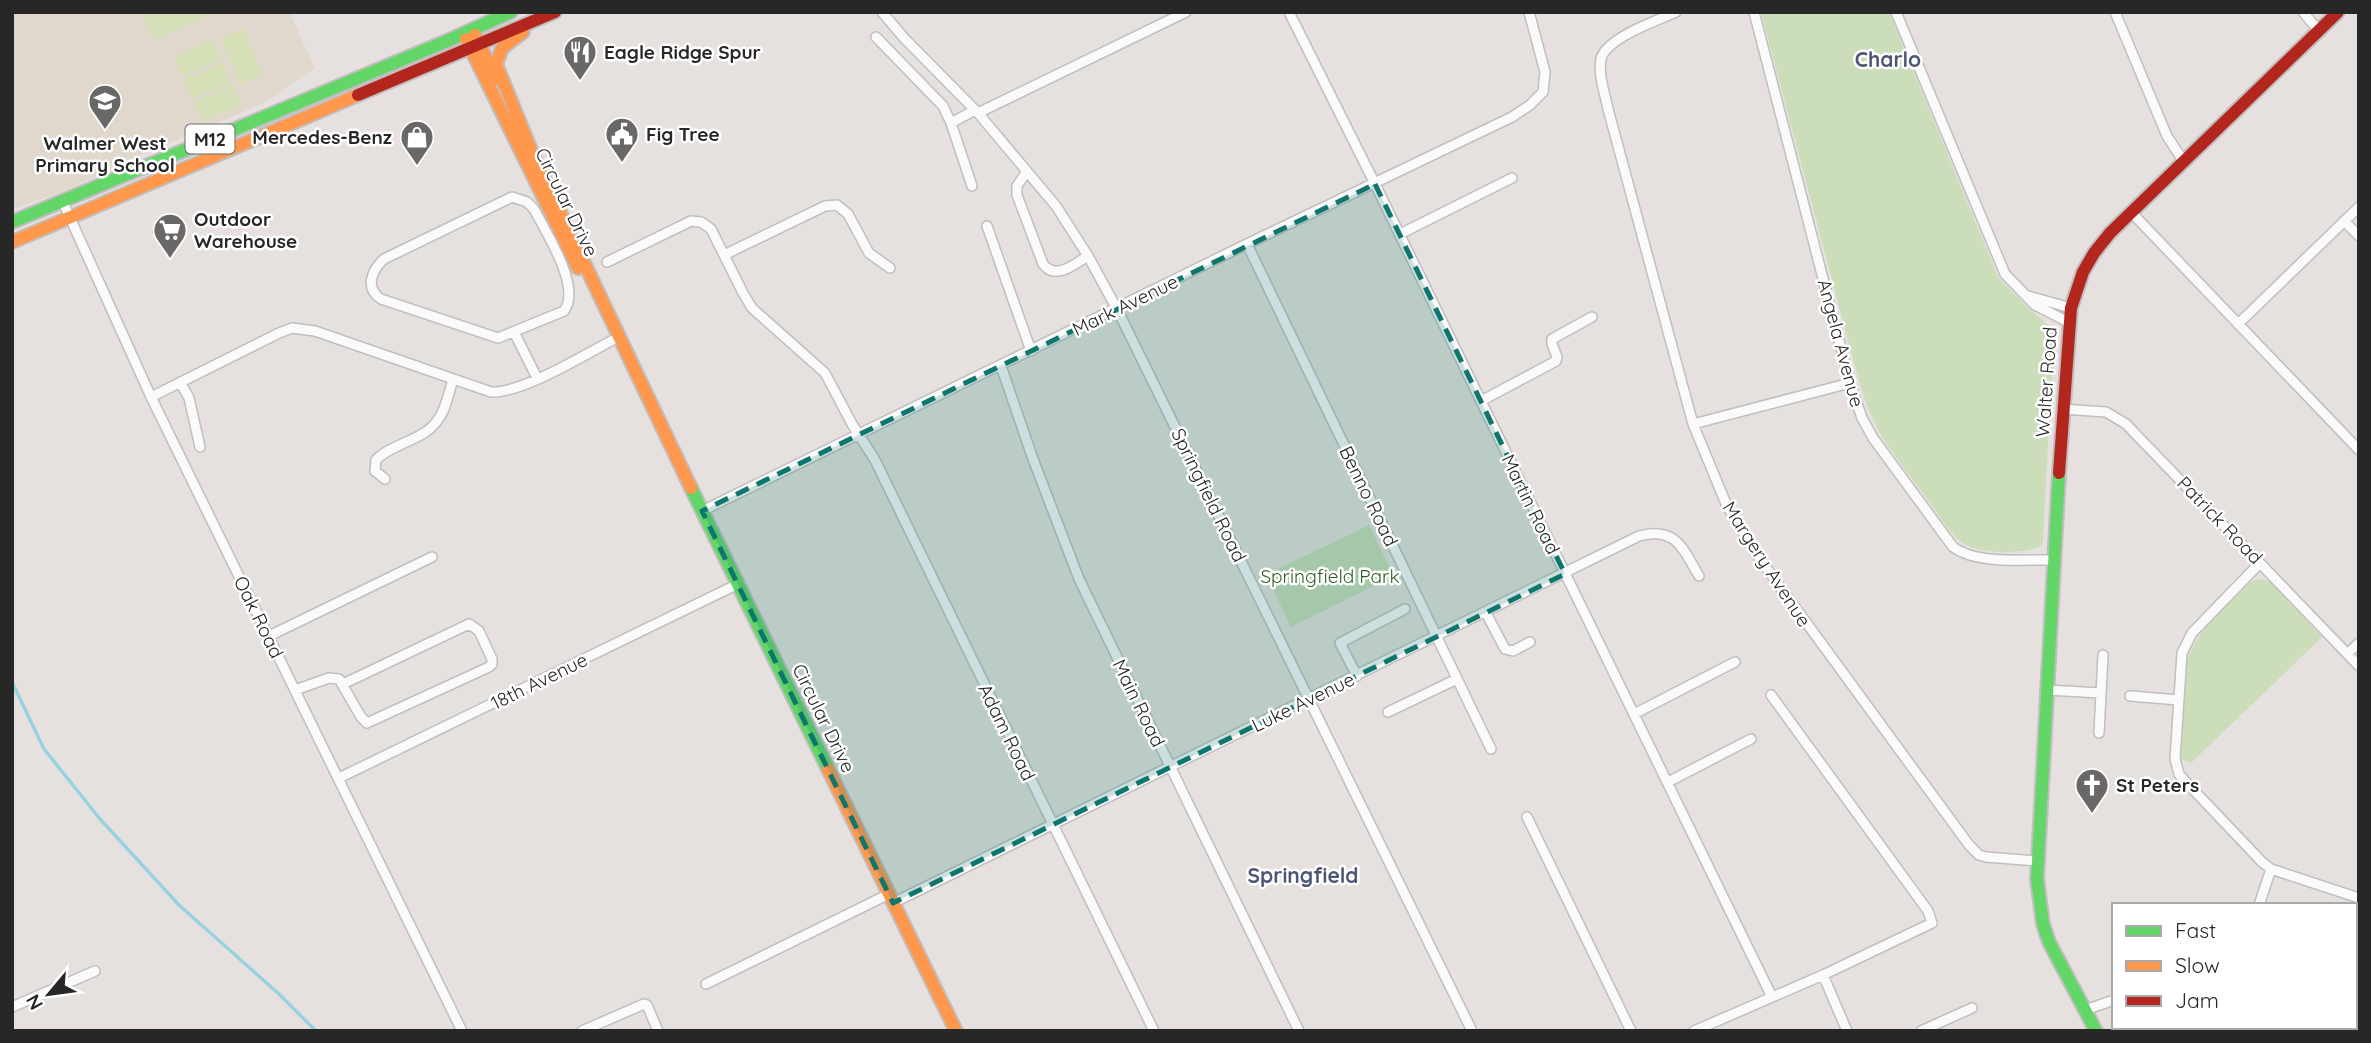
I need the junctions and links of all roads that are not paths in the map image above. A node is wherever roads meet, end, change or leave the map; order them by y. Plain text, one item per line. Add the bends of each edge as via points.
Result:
1 (512, 12) edge
2 (555, 12) edge
3 (875, 12) edge
4 (883, 12) edge
5 (1186, 12) edge
6 (1289, 12) edge
7 (1529, 12) edge
8 (1676, 12) edge
9 (1755, 12) edge
10 (1896, 12) edge
11 (2115, 12) edge
12 (2303, 12) edge
13 (2338, 12) edge
14 (537, 20) junction
15 (2318, 30) junction
16 (468, 32) junction
17 (876, 37) dead end
18 (904, 38) junction
19 (475, 46) junction
20 (977, 112) junction
21 (951, 123) junction
22 (533, 155) junction
23 (2184, 162) junction
24 (1027, 172) junction
25 (1512, 178) dead end
26 (1375, 184) junction
27 (972, 186) dead end
28 (62, 200) junction
29 (2359, 207) edge
30 (2131, 212) junction
31 (70, 218) junction
32 (2344, 221) junction
33 (12, 222) edge
34 (987, 226) dead end
35 (1399, 234) junction
36 (2359, 236) edge
37 (12, 242) edge
38 (1247, 244) junction
39 (724, 256) junction
40 (1088, 256) junction
41 (607, 262) dead end
42 (890, 268) dead end
43 (2026, 296) junction
44 (2071, 308) junction
45 (1117, 309) junction
46 (1592, 317) dead end
47 (2070, 323) junction
48 (2238, 324) junction
49 (514, 332) junction
50 (613, 340) junction
51 (1031, 351) junction
52 (1001, 366) junction
53 (537, 378) junction
54 (453, 379) junction
55 (180, 382) junction
56 (1850, 383) junction
57 (151, 397) junction
58 (1481, 401) junction
59 (2062, 408) junction
60 (659, 422) junction
61 (1693, 424) junction
62 (859, 433) junction
63 (200, 447) dead end
64 (2359, 450) edge
65 (385, 479) dead end
66 (702, 511) junction
67 (432, 557) dead end
68 (2056, 560) junction
69 (2260, 562) junction
70 (1565, 574) junction
71 (1699, 576) dead end
72 (738, 584) junction
73 (1405, 609) dead end
74 (1486, 612) junction
75 (269, 636) junction
76 (1437, 637) junction
77 (1530, 642) dead end
78 (2359, 643) edge
79 (2347, 654) junction
80 (2104, 655) dead end
81 (1735, 662) dead end
82 (2359, 666) edge
83 (1357, 676) junction
84 (1457, 679) junction
85 (343, 684) junction
86 (295, 690) junction
87 (2047, 690) junction
88 (2101, 693) junction
89 (1771, 695) dead end
90 (2130, 696) dead end
91 (1309, 699) junction
92 (2179, 700) junction
93 (1388, 712) dead end
94 (1634, 714) junction
95 (2099, 733) dead end
96 (1751, 739) dead end
97 (1491, 749) dead end
98 (1170, 768) junction
99 (340, 778) junction
100 (1668, 782) junction
101 (1527, 817) dead end
102 (1054, 825) junction
103 (2036, 860) junction
104 (2272, 869) junction
105 (2359, 898) edge
106 (891, 899) junction
107 (2260, 903) edge
108 (95, 971) dead end
109 (1823, 975) junction
110 (706, 984) dead end
111 (1772, 997) junction
112 (2112, 1001) edge
113 (12, 1007) edge
114 (1972, 1008) dead end
115 (2085, 1010) junction
116 (461, 1031) edge
117 (582, 1031) edge
118 (658, 1031) edge
119 (956, 1031) edge
120 (1154, 1031) edge
121 (1298, 1031) edge
122 (1472, 1031) edge
123 (1631, 1031) edge
124 (1694, 1031) edge
125 (1847, 1031) edge
126 (1921, 1031) edge
127 (2096, 1031) edge

1 - 16 street, M12
2 - 14 street, M12
3 - 18 street, Springfield Road
4 - 18 street, Springfield Road
5 - 20 street
6 - 26 street, Martin Road
7 - 26 street, Mark Avenue via 1545,72 1543,92 1512,117
8 - 61 street, Margery Avenue via 1626,35 1604,51 1601,73
9 - 56 street, Angela Avenue
10 - 43 street via 2005,274
11 - 23 street via 2167,136
12 - 15 street
13 - 15 street, Walter Road
14 - 19 street, M12
14 - 22 street via 501,48 495,59
15 - 23 street, Walter Road
16 - 19 street, Circular Drive
16 - 28 street, M12
17 - 21 street via 943,106
18 - 20 street, Springfield Road
19 - 22 street, Circular Drive
19 - 31 street, M12
19 - 50 street, Circular Drive
20 - 21 street
20 - 24 street, Springfield Road
21 - 27 street
22 - 60 street, Circular Drive
23 - 30 street, Walter Road
24 - 40 street, Springfield Road
24 - 40 street via 1017,186 1017,195 1043,264 1059,272
25 - 35 street
26 - 35 street, Martin Road
26 - 38 street, Mark Avenue
28 - 31 street, Oak Road
28 - 33 street, M12
29 - 32 street
30 - 44 street, Walter Road via 2094,253
30 - 48 street
31 - 37 street, M12
31 - 57 street, Oak Road
32 - 36 street
32 - 48 street
34 - 51 street
35 - 58 street, Martin Road
38 - 45 street, Mark Avenue
38 - 76 street, Benno Road
39 - 41 street, Adam Road via 711,229 695,221
39 - 42 street via 825,206 837,205 848,214 869,253
39 - 62 street, Adam Road via 752,308 825,373
40 - 45 street, Springfield Road
43 - 44 street
43 - 47 street
44 - 47 street, Walter Road
45 - 51 street, Mark Avenue
45 - 91 street, Springfield Road
46 - 58 street via 1552,339 1556,362
47 - 59 street, Walter Road
48 - 64 street
49 - 49 street via 560,313 570,299 563,268 534,209 522,199 503,200 384,259 375,268 371,288 376,297 493,337
49 - 53 street
50 - 53 street
50 - 60 street, Circular Drive via 651,415
51 - 52 street, Mark Avenue
52 - 62 street, Mark Avenue
52 - 98 street, Main Road via 1064,543
53 - 54 street via 497,392
54 - 55 street via 300,328 279,333
54 - 65 street via 431,428 376,460 375,471
55 - 57 street
55 - 63 street via 189,398
56 - 61 street
56 - 68 street, Angela Avenue via 1874,438 1953,547 1976,558
57 - 75 street, Oak Road
58 - 70 street, Martin Road
59 - 68 street, Walter Road
59 - 69 street, Patrick Road via 2106,412 2126,424
60 - 66 street, Circular Drive
61 - 103 street, Margery Avenue via 1727,506 1759,558 1969,845 1986,857
62 - 66 street, Mark Avenue
62 - 102 street, Adam Road
66 - 72 street, Circular Drive
67 - 75 street
68 - 87 street, Walter Road
69 - 79 street, Patrick Road
69 - 92 street via 2186,642
70 - 71 street, Luke Avenue via 1639,536 1661,533 1681,545
70 - 74 street, Luke Avenue
70 - 94 street, Martin Road
72 - 99 street, 18th Avenue
72 - 106 street, Circular Drive
73 - 83 street via 1340,643
74 - 76 street, Luke Avenue
74 - 77 street via 1505,649 1513,651
75 - 86 street, Oak Road
76 - 83 street, Luke Avenue
76 - 84 street, Benno Road
78 - 79 street
79 - 82 street, Patrick Road
80 - 88 street
81 - 94 street
83 - 91 street, Luke Avenue
84 - 93 street
84 - 97 street, Benno Road
85 - 85 street via 367,723 489,667 492,659 479,631 469,624
85 - 86 street via 334,677
86 - 99 street, Oak Road
87 - 88 street
87 - 103 street, Walter Road
88 - 95 street
89 - 109 street via 1933,920 1927,928
90 - 92 street
91 - 98 street, Luke Avenue
91 - 122 street, Springfield Road
92 - 104 street via 2175,759 2179,774
94 - 100 street, Martin Road
96 - 100 street
98 - 102 street, Luke Avenue
98 - 121 street, Main Road
99 - 116 street, Oak Road
100 - 111 street, Martin Road
101 - 123 street
102 - 106 street, Luke Avenue
102 - 120 street, Adam Road
103 - 115 street, Walter Road via 2043,924
104 - 105 street
104 - 107 street
106 - 110 street, Luke Avenue
106 - 119 street, Circular Drive
108 - 113 street
109 - 111 street
109 - 125 street
111 - 124 street
112 - 115 street
114 - 126 street
115 - 127 street, Walter Road
117 - 118 street via 644,1004

